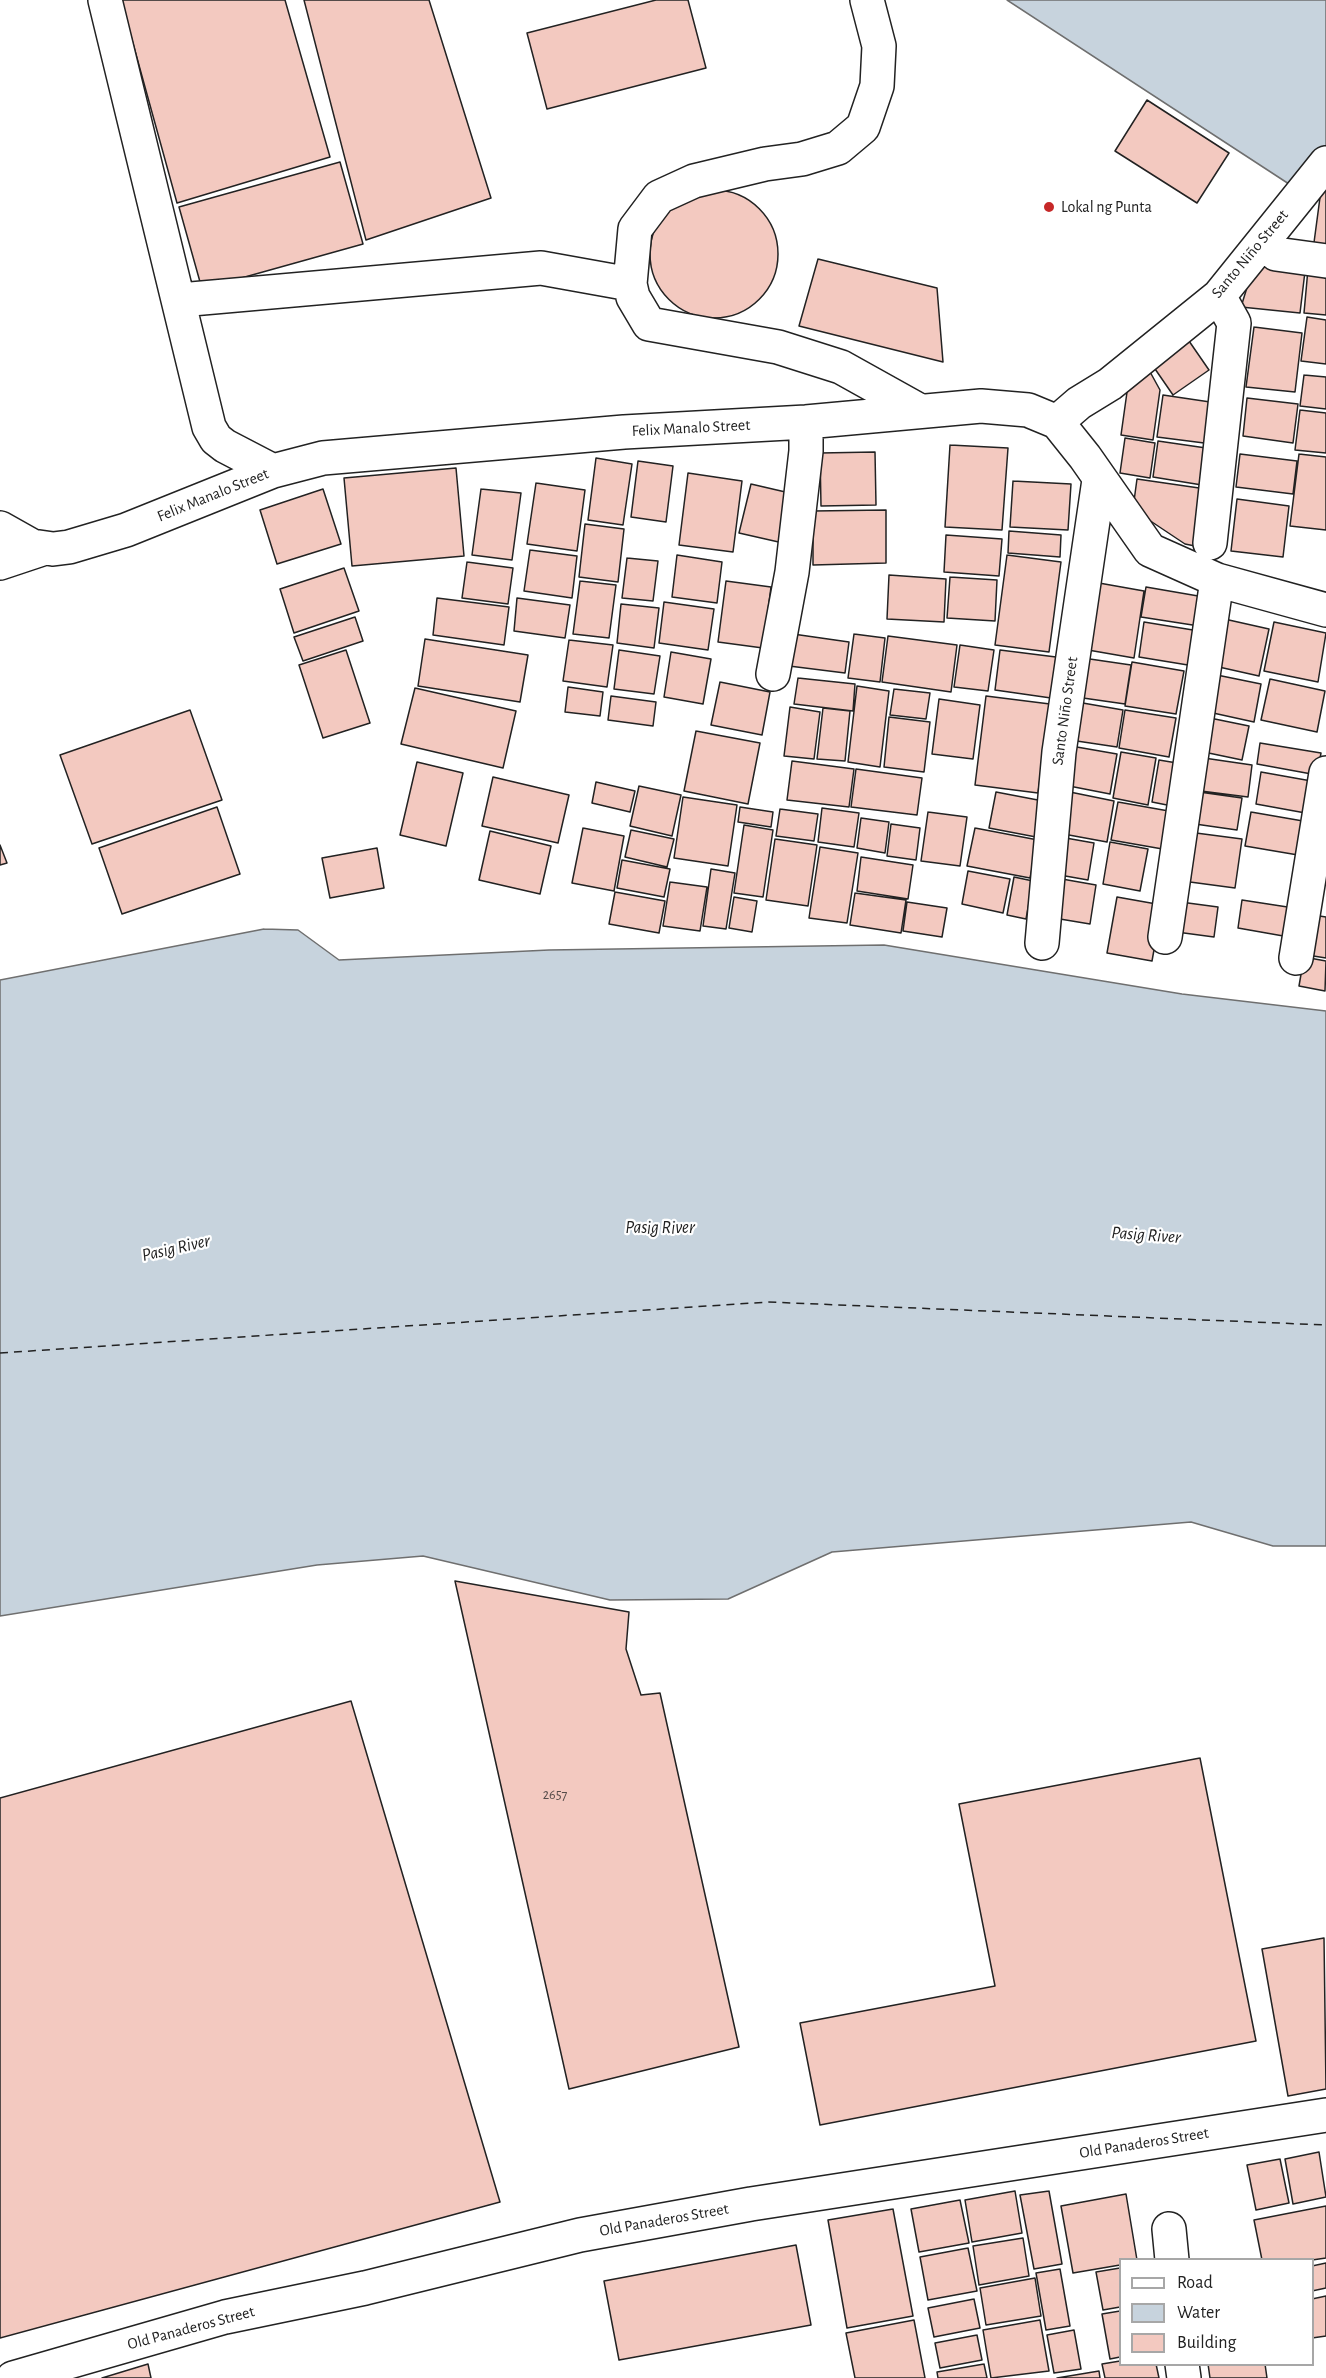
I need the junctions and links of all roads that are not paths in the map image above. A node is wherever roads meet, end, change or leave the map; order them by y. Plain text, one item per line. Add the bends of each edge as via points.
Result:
1 (105, 0) edge
2 (867, 0) edge
3 (1326, 163) edge
4 (1276, 254) dead end
5 (1326, 261) edge
6 (630, 284) junction
7 (1219, 296) junction
8 (180, 300) junction
9 (920, 411) junction
10 (806, 422) junction
11 (1057, 422) junction
12 (273, 471) junction
13 (1099, 480) junction
14 (0, 528) edge
15 (1210, 543) dead end
16 (42, 549) junction
17 (0, 563) edge
18 (1217, 579) junction
19 (1326, 610) edge
20 (773, 674) dead end
21 (1326, 773) edge
22 (1165, 937) dead end
23 (1042, 943) dead end
24 (1296, 958) dead end
25 (1326, 2115) edge
26 (13, 2378) edge

1 - 8 street
2 - 6 street via 879,46 877,86 863,127 838,148 694,181 659,197 635,229
3 - 7 street, Santo Niño Street
4 - 5 street
6 - 8 street via 541,268
6 - 9 street via 649,324 778,347 841,367
7 - 11 street, Santo Niño Street
7 - 15 street via 1234,323
8 - 12 street via 212,433 225,446
9 - 10 street, Felix Manalo Street
9 - 11 street, Felix Manalo Street via 981,406 1028,410
10 - 12 street, Felix Manalo Street via 624,432 323,458
10 - 20 street via 792,572
11 - 13 street, Felix Manalo Street
12 - 16 street, Felix Manalo Street via 126,530 69,547
13 - 18 street, Felix Manalo Street via 1150,550
13 - 23 street, Santo Niño Street via 1059,752
14 - 16 street, Felix Manalo Street
16 - 17 street
18 - 19 street, Felix Manalo Street
18 - 22 street
21 - 24 street
25 - 26 street, Old Panaderos Street via 751,2204 580,2235 365,2288 225,2317

